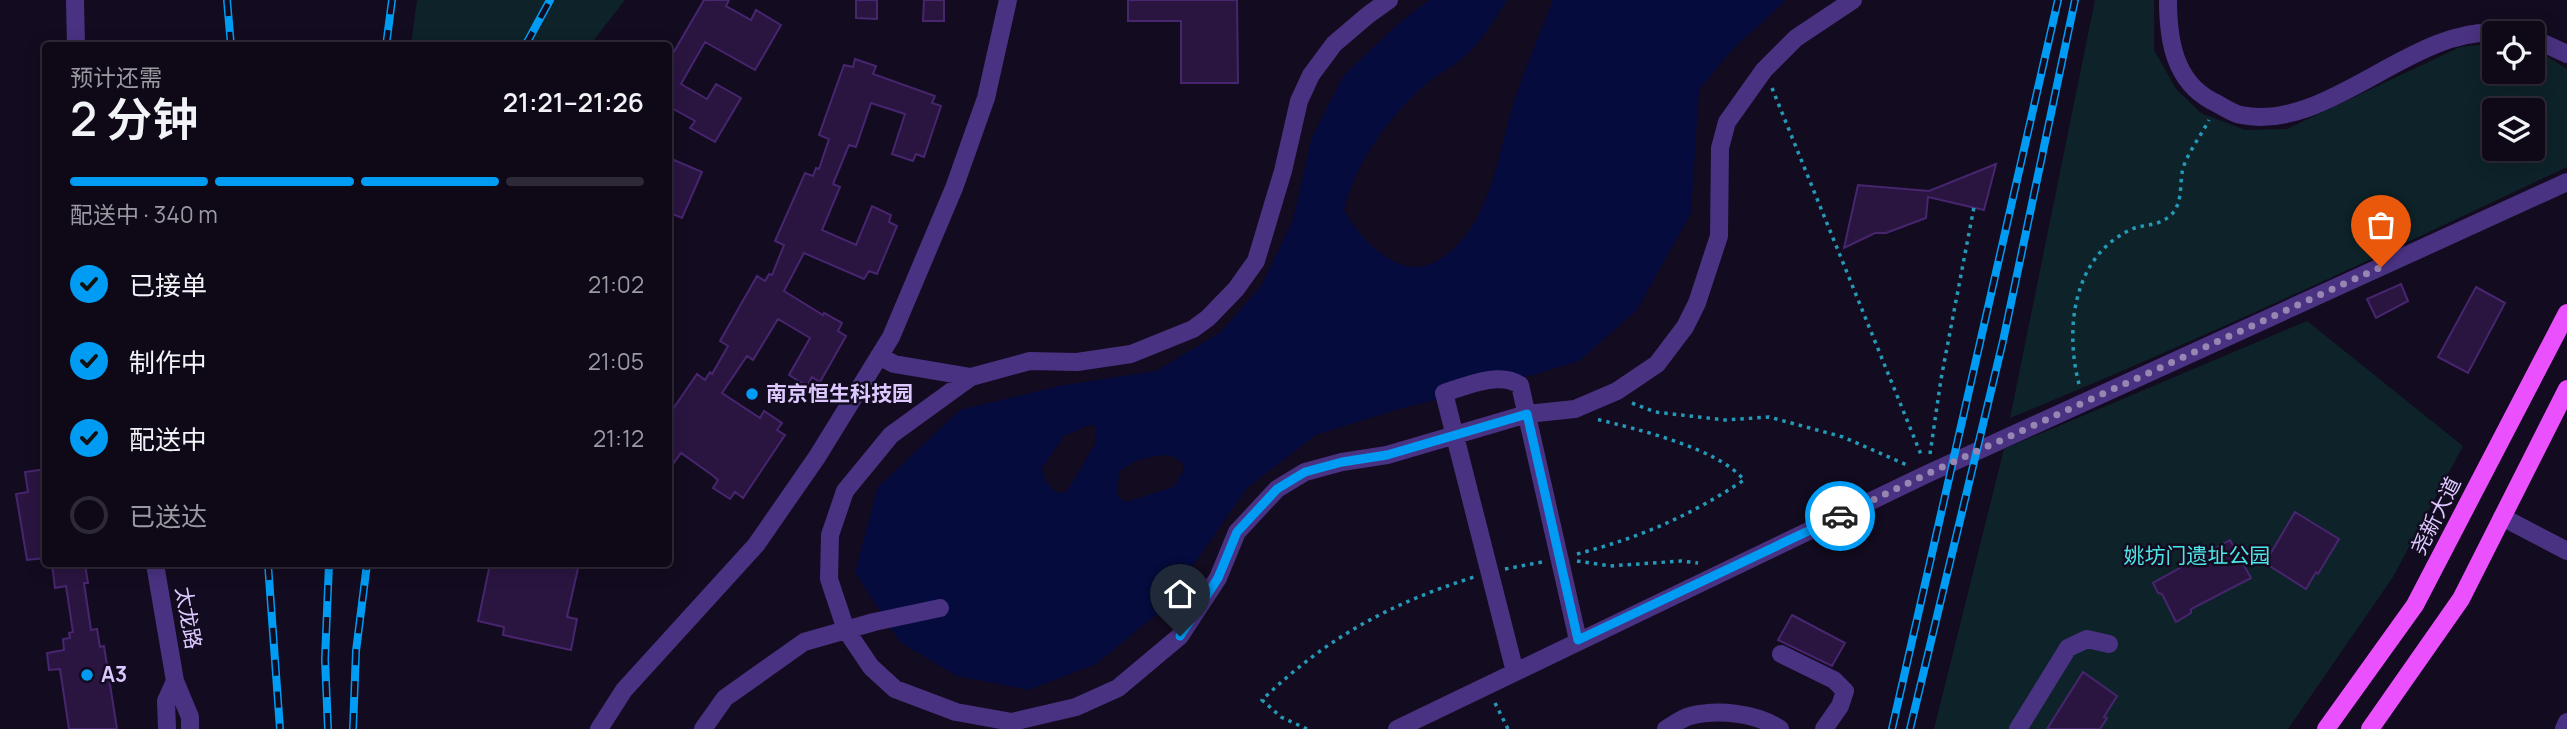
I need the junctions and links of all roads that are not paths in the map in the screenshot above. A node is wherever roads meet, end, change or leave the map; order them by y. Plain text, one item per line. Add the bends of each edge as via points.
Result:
1 (75, 0) edge
2 (1008, 0) edge
3 (1390, 0) edge
4 (1853, 0) edge
5 (2168, 0) edge
6 (2482, 33) edge
7 (76, 42) edge
8 (2545, 44) edge
9 (2567, 54) edge
10 (2567, 182) edge
11 (2567, 313) edge
12 (879, 356) junction
13 (971, 377) junction
14 (2567, 389) edge
15 (1527, 414) junction
16 (1455, 434) junction
17 (2502, 517) junction
18 (2567, 551) edge
19 (156, 567) edge
20 (940, 608) dead end
21 (846, 630) junction
22 (1578, 640) junction
23 (2109, 644) dead end
24 (1781, 654) dead end
25 (1514, 672) junction
26 (176, 681) junction
27 (2567, 722) edge
28 (167, 729) edge
29 (190, 729) edge
30 (599, 729) edge
31 (704, 729) edge
32 (1397, 729) edge
33 (1666, 729) edge
34 (1780, 729) edge
35 (1824, 729) edge
36 (2018, 729) edge
37 (2326, 729) edge
38 (2370, 729) edge
39 (2564, 729) edge

1 - 7 street
2 - 12 street via 985,98 954,188
3 - 13 street via 1334,44 1311,75 1299,100 1256,261 1208,318 1193,329 1131,354 1077,362 1030,361
4 - 15 street via 1796,38 1765,70 1727,122 1720,148 1719,236 1697,303 1657,364 1617,391 1575,409
5 - 6 street via 2168,34 2180,72 2206,97 2239,115 2271,118 2312,106 2434,45
8 - 9 street
10 - 22 street via 1927,474
11 - 37 main road, 尧新大道 via 2415,605
12 - 13 street via 894,364
12 - 30 street via 756,545 624,690
13 - 21 street via 891,435 845,491 830,535 829,579
14 - 17 main road
15 - 16 street
15 - 16 street via 1520,385 1514,380 1475,384 1444,393
15 - 22 street
16 - 21 street via 1387,455 1305,472 1277,489 1237,532 1218,578 1180,636 1118,688 1076,708 1013,722 956,712 895,689 871,667
16 - 25 street
17 - 18 street
17 - 38 main road via 2461,599
19 - 26 street, 太龙路
20 - 21 street
21 - 31 street via 804,642 725,698
22 - 25 street
23 - 36 street via 2087,639 2068,648
24 - 35 street via 1834,680 1845,691
25 - 32 street
26 - 28 street, 太龙路 via 166,701
26 - 29 street, 太龙路
27 - 39 street
33 - 34 street via 1690,716 1737,713

